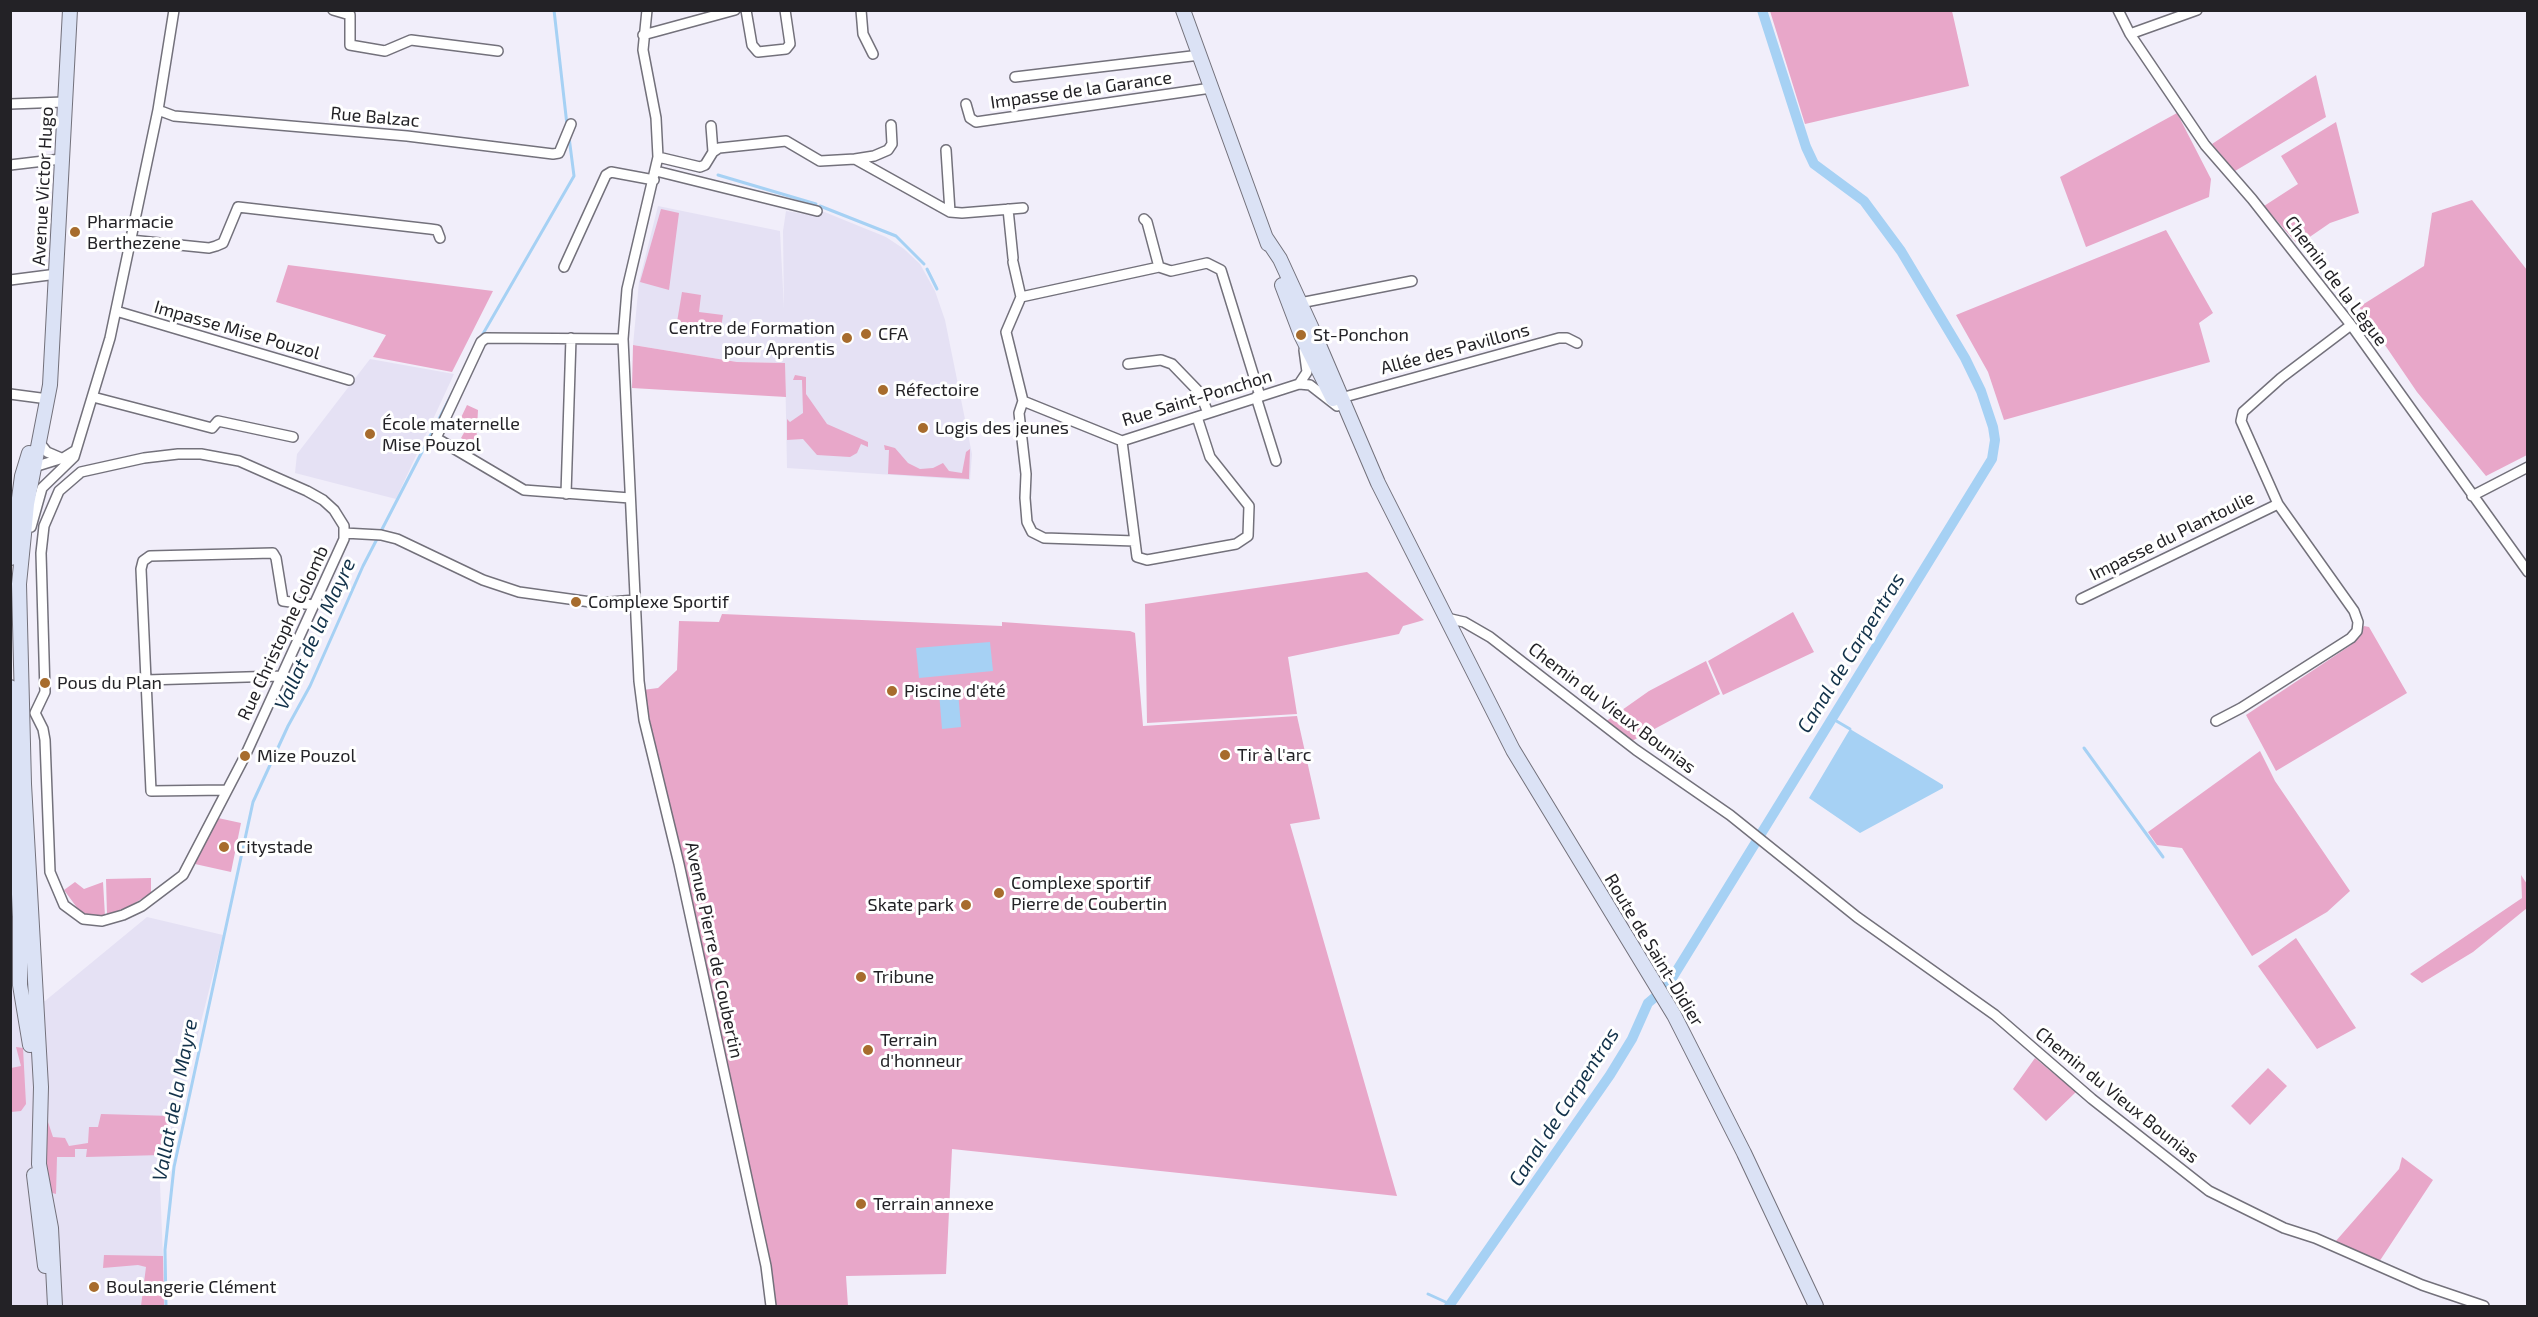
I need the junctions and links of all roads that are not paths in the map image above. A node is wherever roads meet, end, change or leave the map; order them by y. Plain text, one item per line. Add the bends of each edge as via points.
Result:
1 (70, 10) edge
2 (174, 10) edge
3 (333, 10) edge
4 (647, 10) edge
5 (735, 10) edge
6 (746, 10) edge
7 (785, 10) edge
8 (861, 10) edge
9 (1183, 10) edge
10 (2118, 10) edge
11 (2197, 10) edge
12 (2130, 34) junction
13 (643, 35) junction
14 (498, 51) dead end
15 (873, 54) dead end
16 (1200, 55) junction
17 (1015, 77) dead end
18 (1212, 88) junction
19 (64, 102) junction
20 (10, 104) edge
21 (966, 104) dead end
22 (158, 110) junction
23 (571, 124) dead end
24 (891, 125) dead end
25 (711, 126) dead end
26 (946, 150) dead end
27 (713, 152) junction
28 (658, 158) junction
29 (61, 159) junction
30 (855, 159) junction
31 (10, 165) edge
32 (655, 176) junction
33 (1023, 208) dead end
34 (1008, 209) junction
35 (817, 211) dead end
36 (950, 212) junction
37 (1144, 219) dead end
38 (440, 238) dead end
39 (130, 240) junction
40 (564, 267) dead end
41 (1159, 267) junction
42 (57, 274) junction
43 (10, 280) edge
44 (1412, 281) dead end
45 (1021, 297) junction
46 (1295, 304) junction
47 (116, 311) junction
48 (2351, 324) junction
49 (571, 338) junction
50 (623, 339) junction
51 (1577, 343) dead end
52 (1321, 350) junction
53 (1128, 364) dead end
54 (349, 380) dead end
55 (1309, 381) junction
56 (10, 394) edge
57 (1258, 396) junction
58 (93, 397) junction
59 (44, 398) junction
60 (1338, 398) junction
61 (1023, 401) junction
62 (1208, 413) junction
63 (1197, 417) junction
64 (293, 437) dead end
65 (1122, 441) junction
66 (39, 442) junction
67 (76, 450) junction
68 (63, 458) junction
69 (1276, 461) dead end
70 (30, 466) junction
71 (2528, 467) edge
72 (58, 469) junction
73 (566, 494) junction
74 (2472, 496) junction
75 (630, 498) junction
76 (2278, 504) junction
77 (344, 533) junction
78 (1135, 541) junction
79 (15, 566) edge
80 (2528, 572) edge
81 (2081, 598) dead end
82 (635, 600) junction
83 (313, 605) junction
84 (1447, 620) junction
85 (280, 676) junction
86 (146, 681) junction
87 (10, 687) edge
88 (23, 714) junction
89 (2216, 721) dead end
90 (227, 790) junction
91 (49, 1306) edge
92 (55, 1306) edge
93 (771, 1306) edge
94 (1816, 1306) edge
95 (2484, 1306) edge

1 - 19 main road, Avenue Victor Hugo
2 - 22 street
3 - 14 street via 350,15 350,45 385,51 411,40
4 - 13 street
5 - 13 street
6 - 7 street via 752,45 758,52 786,49 790,44
8 - 15 street via 864,34
9 - 16 main road
10 - 12 street, Chemin de la Lègue
11 - 12 street
12 - 48 street, Chemin de la Lègue via 2205,145
13 - 28 street
16 - 17 street
16 - 18 main road
18 - 21 street, Impasse de la Garance via 976,122 970,118
18 - 46 main road via 1237,163
19 - 20 street
19 - 29 main road, Avenue Victor Hugo
22 - 23 street, Rue Balzac via 174,116 407,136 553,154 559,153
22 - 39 street
24 - 30 street via 892,144 888,150
25 - 27 street
26 - 36 street
27 - 28 street via 700,167
27 - 30 street via 725,146 786,141 820,161
28 - 32 street
29 - 31 street
29 - 42 main road, Avenue Victor Hugo
30 - 36 street
32 - 35 street
32 - 40 street via 610,172 606,175
32 - 50 street, Avenue Pierre de Coubertin via 627,289
33 - 34 street
34 - 36 street
34 - 45 street
37 - 41 street
38 - 39 street via 430,228 238,207 223,243 216,246
39 - 47 street
41 - 45 street
41 - 57 street via 1171,271 1207,263 1221,270
42 - 43 street
42 - 59 main road, Avenue Victor Hugo
44 - 46 street
45 - 61 street via 1006,332
46 - 52 main road
46 - 55 main road
47 - 54 street, Impasse Mise Pouzol
47 - 58 street
48 - 74 street, Chemin de la Lègue
48 - 76 street, Impasse du Plantoulie via 2243,412 2241,421
49 - 50 street
49 - 73 street
49 - 73 street via 486,338 436,438 524,490
50 - 75 street, Avenue Pierre de Coubertin
51 - 60 street, Allée des Pavillons via 1559,338
52 - 55 street
52 - 60 main road
53 - 62 street via 1161,360 1172,364 1200,393
55 - 57 street, Rue Saint-Ponchon
55 - 60 main road
56 - 59 street
57 - 62 street, Rue Saint-Ponchon
57 - 69 street
58 - 64 street via 212,428 218,421
58 - 67 street
59 - 66 main road
59 - 70 main road
60 - 84 main road, Route de Saint-Didier
61 - 65 street, Rue Saint-Ponchon
61 - 78 street via 1019,413 1027,522 1032,532 1044,538
62 - 63 street, Rue Saint-Ponchon
63 - 65 street, Rue Saint-Ponchon
63 - 78 street via 1210,456 1249,506 1248,536 1236,544 1147,560 1137,557
65 - 78 street
66 - 68 street via 52,455
66 - 70 main road
67 - 68 street
67 - 72 street via 71,461
68 - 70 street
70 - 72 street
70 - 79 main road
71 - 74 street
72 - 79 street via 38,495
73 - 75 street
74 - 80 street, Chemin de la Lègue
75 - 82 street, Avenue Pierre de Coubertin
76 - 81 street, Impasse du Plantoulie
76 - 89 street, Impasse du Plantoulie via 2354,611 2357,631
77 - 82 street via 397,539 483,580 519,592 598,603
77 - 83 street, Rue Christophe Colomb
77 - 88 street, Rue Christophe Colomb via 340,519 323,500 222,457 155,457 81,472 58,491 44,526 41,556 45,692
79 - 88 main road
82 - 93 street, Avenue Pierre de Coubertin via 644,720 679,864 766,1266
83 - 85 street, Rue Christophe Colomb
83 - 86 street via 283,601 273,553 150,556 141,569
84 - 94 main road, Route de Saint-Didier via 1533,786 1656,982 1744,1153
84 - 95 street, Chemin du Vieux Bounias via 1464,621 1490,638 1636,750 1767,842 1803,876 1857,917 1995,1015 2092,1099 2209,1191 2284,1228
85 - 86 street
85 - 90 street, Rue Christophe Colomb
86 - 90 street via 151,791
87 - 88 main road
88 - 90 street, Rue Christophe Colomb via 43,729 45,740 51,880 64,905 83,919 102,921 123,915 142,906 183,875
88 - 91 main road via 20,985 29,1036 35,1186
88 - 92 main road via 41,1087 39,1164 51,1228

